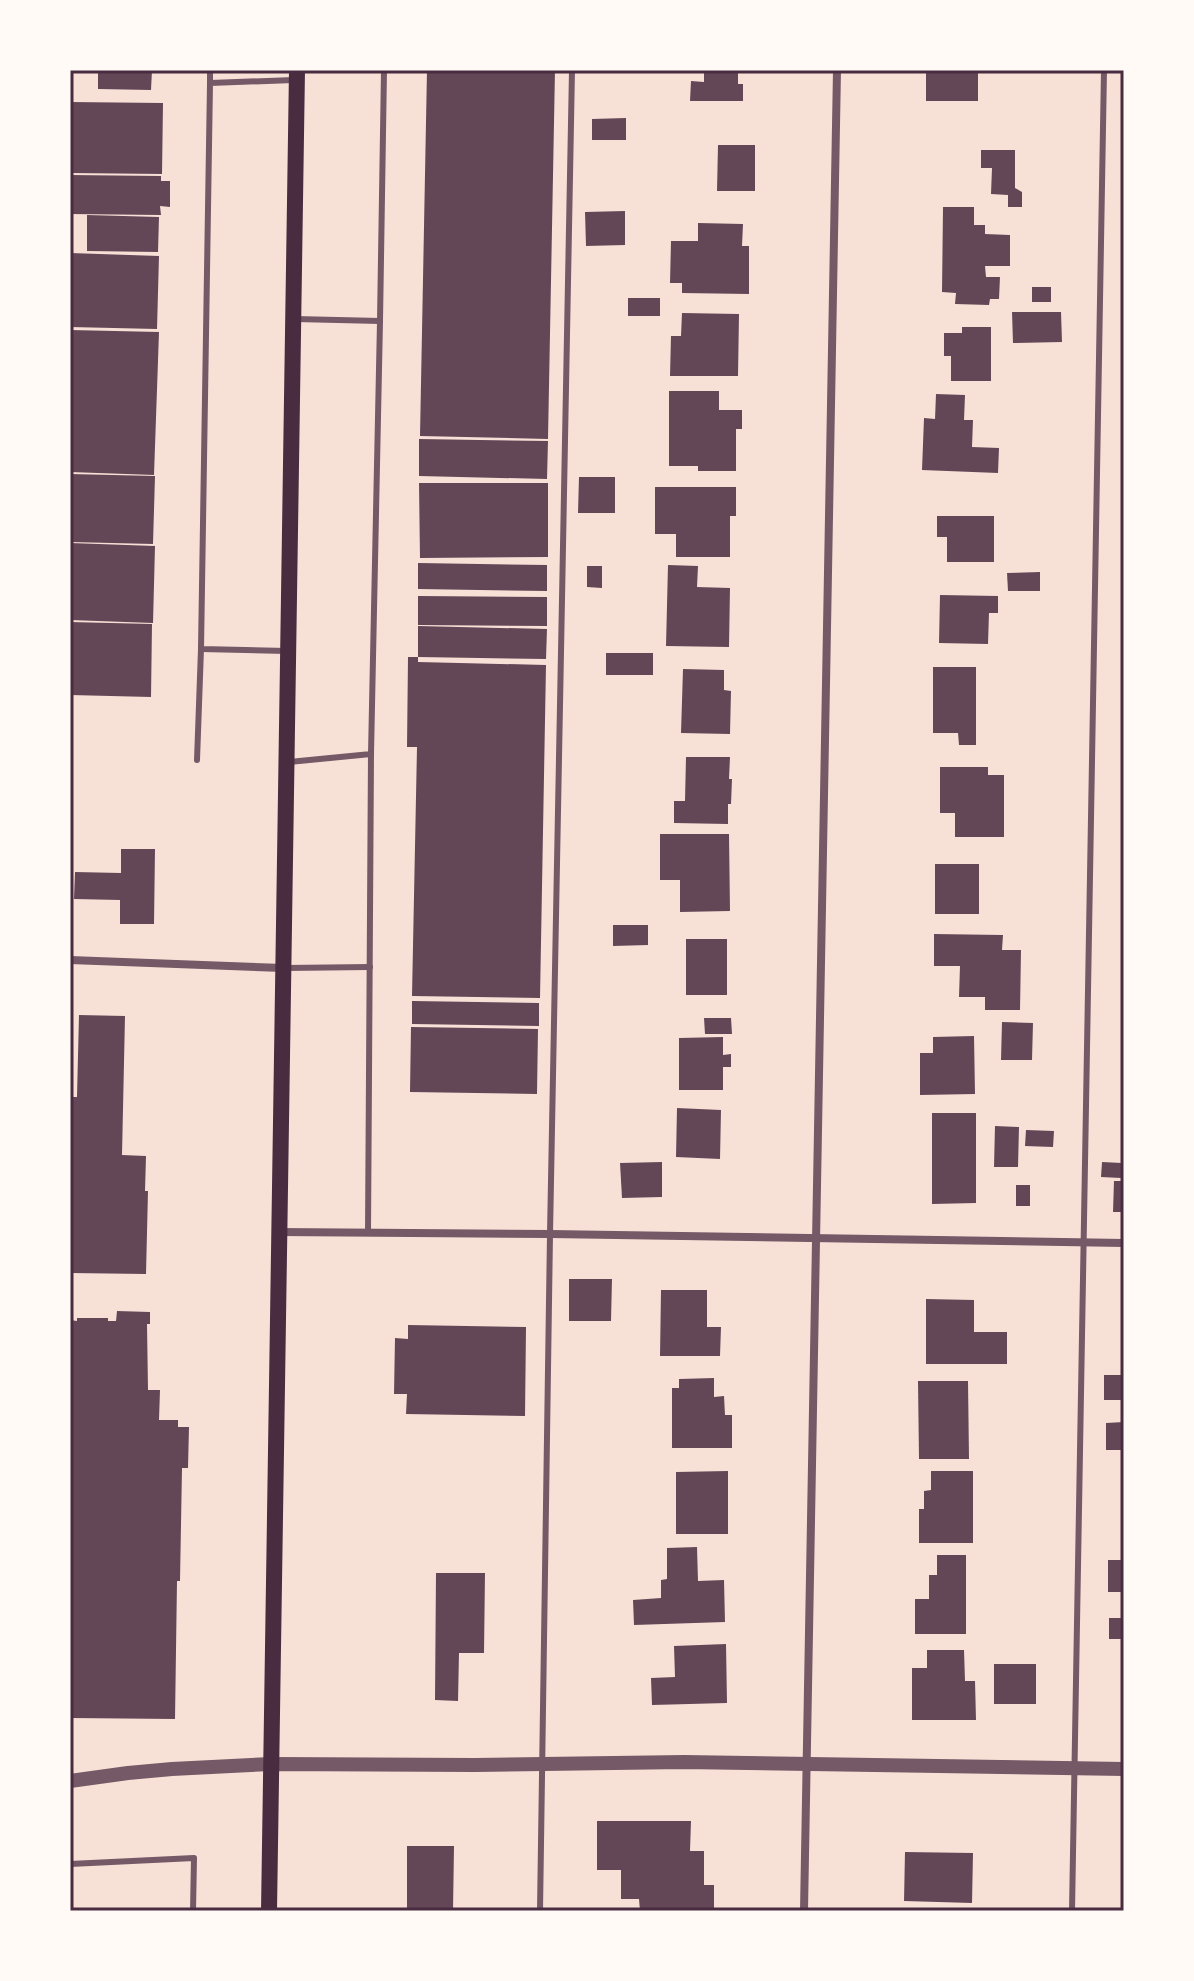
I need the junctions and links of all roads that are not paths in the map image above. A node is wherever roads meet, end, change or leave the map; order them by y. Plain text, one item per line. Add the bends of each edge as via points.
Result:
1 (210, 70) edge
2 (384, 70) edge
3 (572, 70) edge
4 (837, 70) edge
5 (1104, 70) edge
6 (297, 75) edge
7 (210, 83) junction
8 (293, 319) junction
9 (380, 321) junction
10 (201, 649) junction
11 (287, 651) junction
12 (371, 754) junction
13 (197, 760) dead end
14 (285, 762) junction
15 (70, 960) edge
16 (370, 967) junction
17 (283, 968) junction
18 (278, 1232) junction
19 (368, 1233) junction
20 (550, 1234) junction
21 (816, 1240) junction
22 (1084, 1242) junction
23 (1124, 1243) edge
24 (271, 1764) junction
25 (543, 1764) junction
26 (806, 1764) junction
27 (1074, 1767) junction
28 (1124, 1769) edge
29 (70, 1781) edge
30 (70, 1864) edge
31 (193, 1911) edge
32 (269, 1911) edge
33 (540, 1911) edge
34 (804, 1911) edge
35 (1072, 1911) edge

1 - 7 lane
2 - 9 lane
3 - 20 lane
4 - 21 street
5 - 22 lane
6 - 7 lane
6 - 8 main road
7 - 10 lane
8 - 9 lane
8 - 11 main road
9 - 12 lane
10 - 11 lane
10 - 13 lane
11 - 14 main road
12 - 14 lane
12 - 16 lane
14 - 17 main road
15 - 17 street
16 - 17 lane
16 - 19 lane
17 - 18 main road
18 - 19 street
18 - 24 main road
19 - 20 street
20 - 21 street
20 - 25 lane
21 - 22 street
21 - 26 street
22 - 23 street
22 - 27 lane
24 - 25 street
24 - 29 street
24 - 32 main road
25 - 26 street
25 - 33 lane
26 - 27 street
26 - 34 street
27 - 28 street
27 - 35 lane
30 - 31 lane via 194,1858

